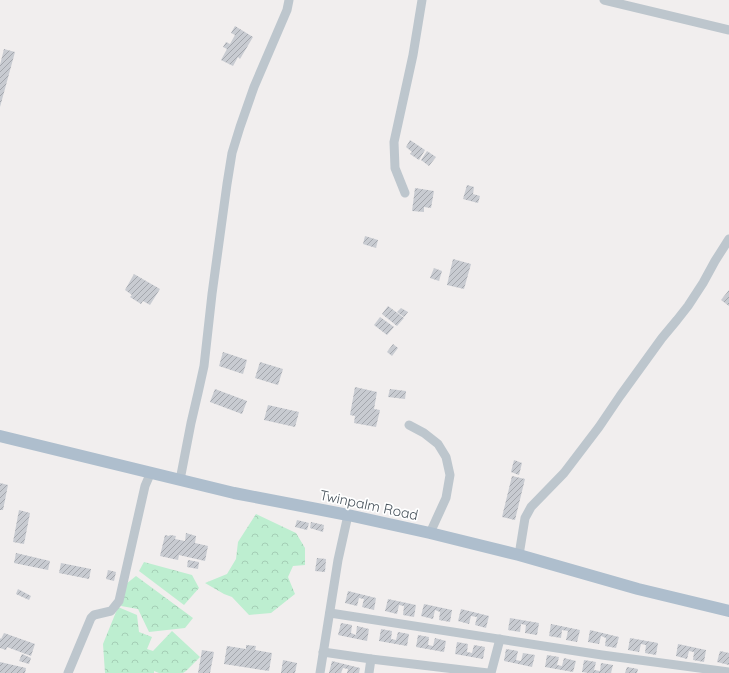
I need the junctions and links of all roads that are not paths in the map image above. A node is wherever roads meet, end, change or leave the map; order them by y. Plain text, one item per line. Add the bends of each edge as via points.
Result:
1 (289, 0) edge
2 (422, 0) edge
3 (604, 0) edge
4 (729, 30) edge
5 (405, 193) dead end
6 (729, 239) edge
7 (409, 425) dead end
8 (0, 436) edge
9 (151, 472) junction
10 (180, 480) junction
11 (348, 515) junction
12 (430, 533) junction
13 (519, 555) junction
14 (729, 611) edge
15 (330, 613) junction
16 (500, 639) junction
17 (324, 652) junction
18 (371, 659) junction
19 (667, 668) edge
20 (729, 672) edge
21 (68, 673) edge
22 (320, 673) edge
23 (369, 673) edge
24 (488, 673) edge
25 (491, 673) edge

1 - 10 street via 254,87 232,154 204,366
2 - 5 street via 394,142 395,168
3 - 4 street
6 - 13 street via 688,306 599,427 564,473 531,507 525,518
7 - 12 street via 438,444 446,458 450,475 446,498
8 - 9 main road, Twinpalm Road
9 - 10 main road, Twinpalm Road
9 - 21 street via 119,601 111,611 94,614 91,618
10 - 11 main road, Twinpalm Road
11 - 12 main road, Twinpalm Road
11 - 15 street
12 - 13 main road, Twinpalm Road
13 - 14 main road, Twinpalm Road via 638,589
15 - 16 street
15 - 17 street
16 - 19 street
16 - 25 street
17 - 18 street
17 - 22 street
18 - 23 street
18 - 24 street
19 - 20 street

